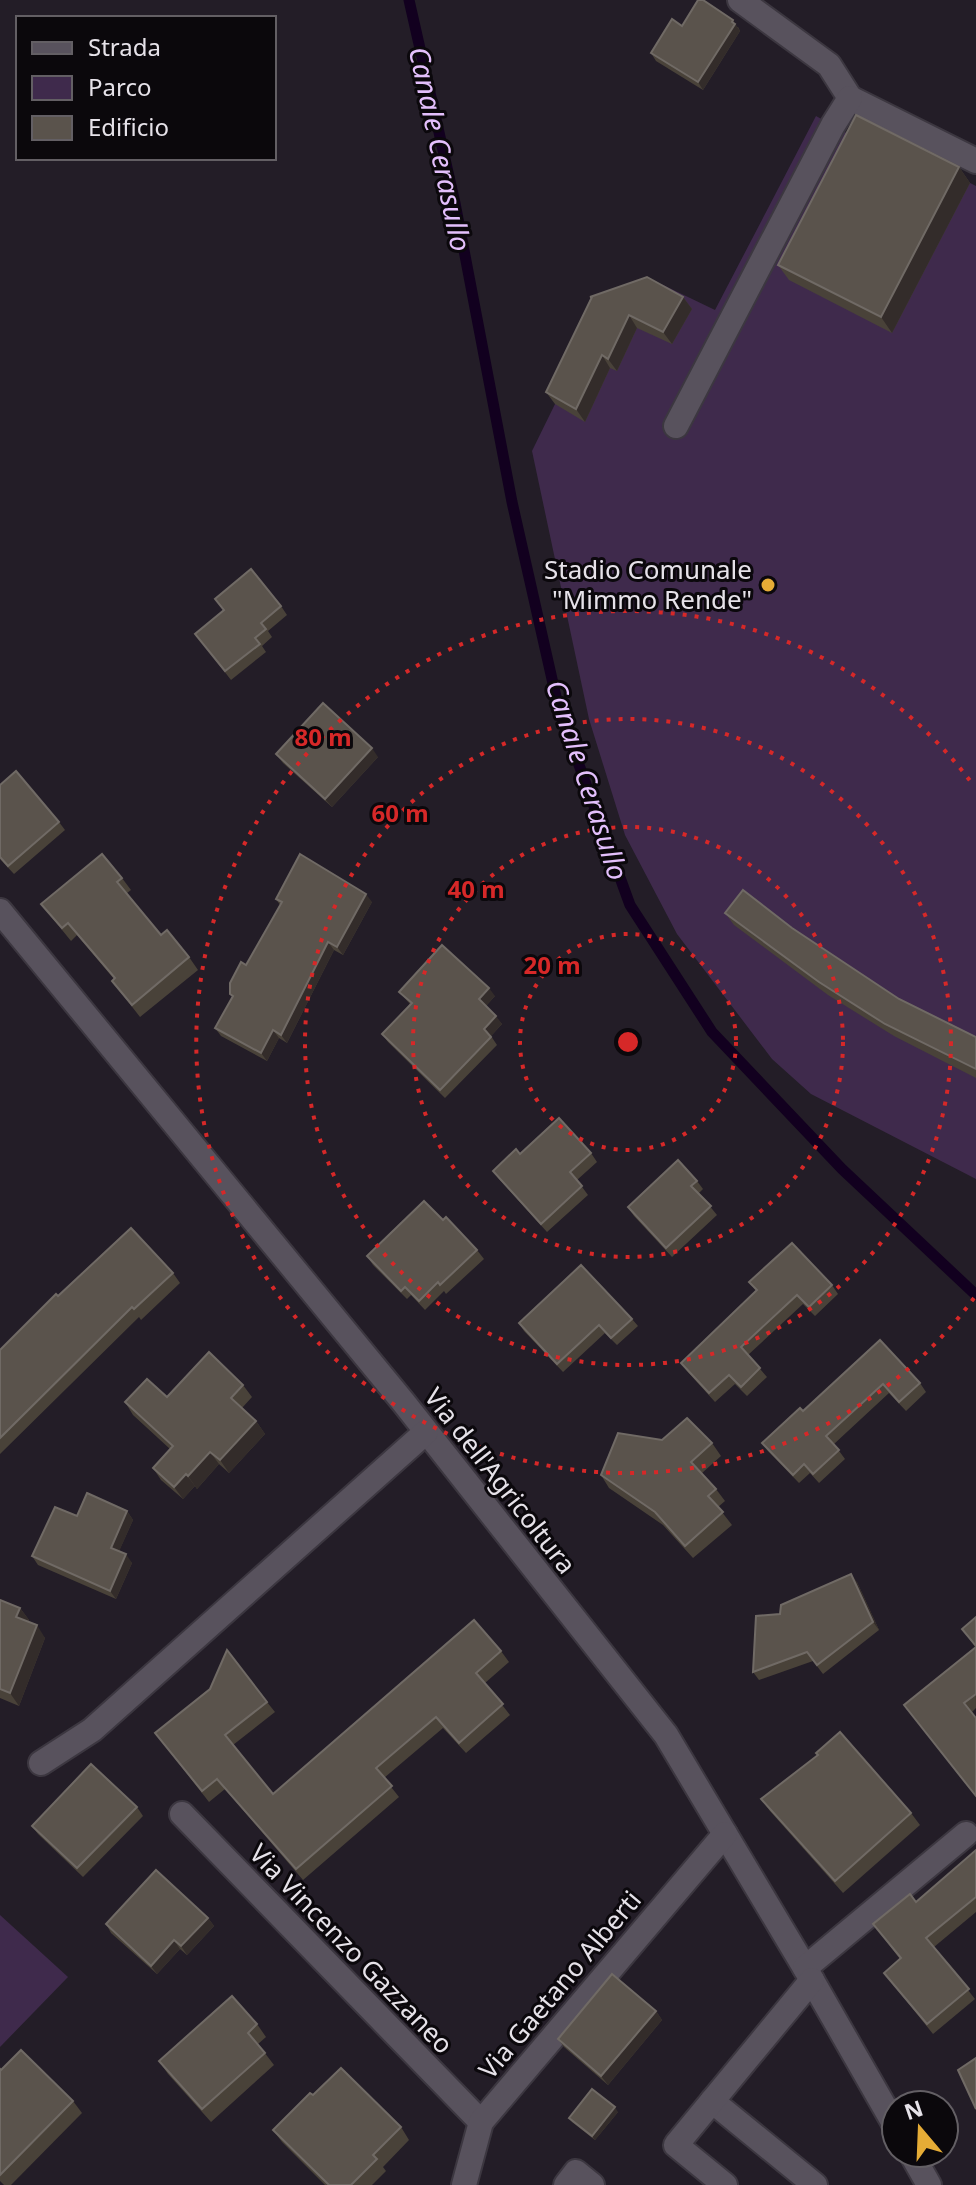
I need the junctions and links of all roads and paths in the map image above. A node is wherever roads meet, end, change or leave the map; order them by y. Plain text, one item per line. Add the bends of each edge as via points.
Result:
1 (740, 0) edge
2 (850, 98) junction
3 (976, 161) edge
4 (676, 426) dead end
5 (0, 911) edge
6 (426, 1432) junction
7 (41, 1763) dead end
8 (182, 1814) dead end
9 (725, 1834) junction
10 (966, 1834) dead end
11 (808, 1974) junction
12 (880, 2099) edge
13 (712, 2101) junction
14 (481, 2122) junction
15 (464, 2185) edge
16 (566, 2185) edge
17 (592, 2185) edge
18 (725, 2185) edge
19 (815, 2185) edge

1 - 2 street via 829,65
2 - 3 street
2 - 4 street
5 - 6 street, Via dell'Agricoltura
6 - 7 street via 92,1730
6 - 9 street, Via dell'Agricoltura via 666,1735
8 - 14 street, Via Vincenzo Gazzaneo
9 - 11 street, Via dell'Agricoltura
9 - 14 street, Via Gaetano Alberti
10 - 11 street
11 - 12 street, Via dell'Agricoltura
11 - 13 street
13 - 18 street via 676,2145
13 - 19 street
14 - 15 street, Via Gaetano Alberti
16 - 17 street via 576,2172

